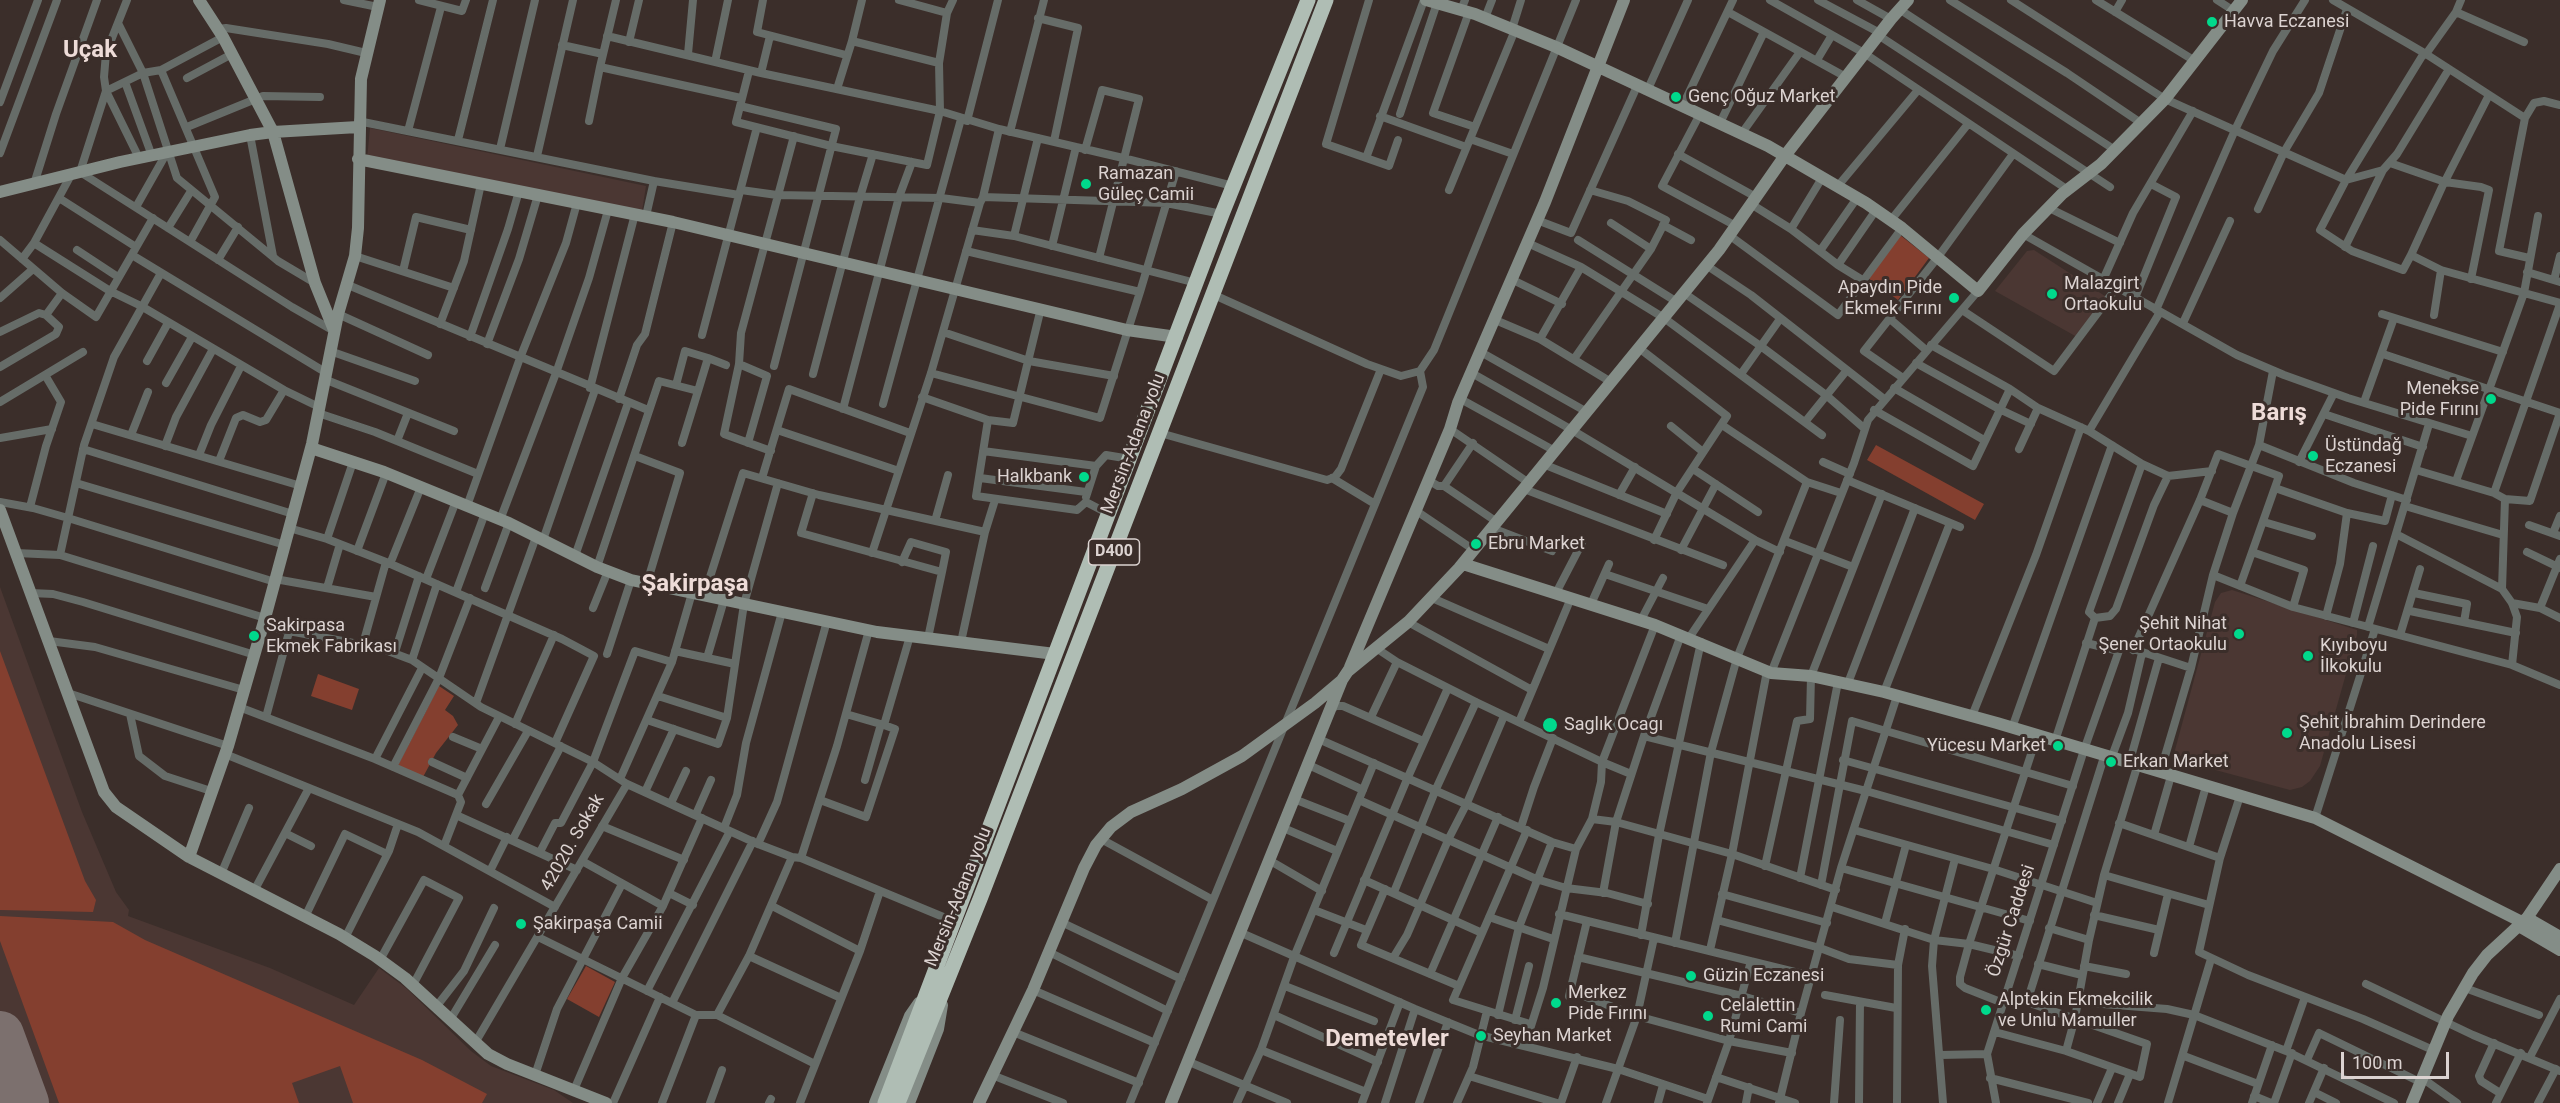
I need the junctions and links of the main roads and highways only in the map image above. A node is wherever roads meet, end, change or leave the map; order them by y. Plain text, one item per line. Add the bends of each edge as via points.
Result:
1 (199, 0) edge
2 (1308, 0) edge
3 (1326, 0) edge
4 (1624, 0) edge
5 (1632, 0) edge
6 (2242, 0) edge
7 (1429, 1) edge
8 (379, 4) edge
9 (1904, 4) edge
10 (1465, 7) edge
11 (1603, 68) junction
12 (358, 124) junction
13 (273, 132) junction
14 (1785, 157) junction
15 (358, 159) junction
16 (0, 192) edge
17 (334, 332) junction
18 (1177, 337) junction
19 (1450, 429) junction
20 (311, 448) junction
21 (0, 510) edge
22 (1463, 564) junction
23 (1055, 654) junction
24 (1345, 676) junction
25 (1333, 707) junction
26 (189, 857) junction
27 (2560, 869) edge
28 (2523, 922) junction
29 (2560, 937) edge
30 (2560, 950) edge
31 (937, 987) junction
32 (606, 1103) edge
33 (875, 1103) edge
34 (885, 1103) edge
35 (898, 1103) edge
36 (909, 1103) edge
37 (978, 1103) edge
38 (1171, 1103) edge
39 (1179, 1103) edge
40 (2412, 1103) edge

1 - 13 main road via 221,33
2 - 18 highway, Mersin-Adana yolu / D400
3 - 31 highway, Mersin-Adana yolu / D400 via 1160,433
4 - 11 main road
5 - 11 main road
6 - 14 main road via 2165,99 2049,208 1978,291 1891,220
7 - 10 main road
8 - 12 main road via 361,79
9 - 14 main road
10 - 11 main road
11 - 14 main road
11 - 19 main road
11 - 19 main road via 1486,356
12 - 13 main road
12 - 15 main road
13 - 16 main road
13 - 17 main road via 315,283
14 - 22 main road via 1706,265
15 - 17 main road via 355,256
15 - 18 main road via 673,222 1127,330
17 - 20 main road
18 - 23 highway, Mersin-Adana yolu / D400
19 - 24 main road
20 - 23 main road via 485,513 631,580 869,630
20 - 26 main road via 227,750
21 - 26 main road via 104,792 116,807
22 - 24 main road via 1408,622
22 - 28 main road via 1641,620 1769,672 1811,676 1884,692 2315,818
23 - 31 highway, Mersin-Adana yolu / D400 via 953,921
24 - 25 main road
24 - 37 main road via 1242,756 1131,812 1111,827 1084,868 1033,990
25 - 38 main road
25 - 39 main road via 1313,767
26 - 32 main road via 380,960 488,1054
27 - 28 main road
28 - 29 main road
28 - 30 main road
28 - 40 main road via 2487,955 2465,988 2446,1021
31 - 33 main road via 910,1016
31 - 34 highway, Mersin-Adana yolu / D400
31 - 35 highway, Mersin-Adana yolu / D400
31 - 36 main road via 938,1029

